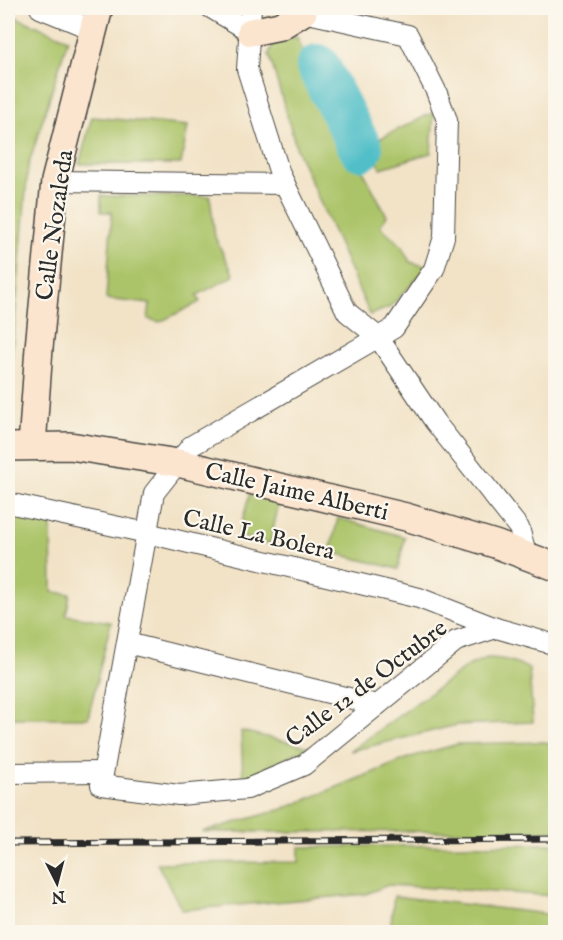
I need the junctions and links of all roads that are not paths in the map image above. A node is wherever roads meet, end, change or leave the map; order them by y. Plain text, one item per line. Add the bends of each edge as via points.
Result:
1 (39, 8) edge
2 (211, 8) edge
3 (303, 10) edge
4 (96, 19) edge
5 (251, 20) edge
6 (55, 181) junction
7 (285, 184) junction
8 (378, 337) junction
9 (20, 446) edge
10 (178, 463) junction
11 (8, 503) edge
12 (147, 533) junction
13 (527, 556) junction
14 (555, 567) edge
15 (496, 628) junction
16 (127, 643) junction
17 (555, 645) edge
18 (377, 705) junction
19 (8, 773) edge
20 (102, 779) junction

1 - 4 street
2 - 5 street
3 - 5 street via 280,26
3 - 8 street via 408,35 447,120 444,237 434,269 394,328
4 - 6 street, Calle Nozaleda
5 - 7 street via 247,69
6 - 7 street
6 - 9 street, Calle Nozaleda via 39,348
7 - 8 street via 347,312
8 - 10 street via 191,446
8 - 13 street via 435,422 519,528
9 - 10 street, Calle Jaime Alberti via 70,446
10 - 12 street via 154,493
10 - 13 street, Calle Jaime Alberti via 406,517
11 - 12 street, Calle La Bolera
12 - 15 street, Calle La Bolera via 419,598
12 - 16 street
13 - 14 street, Calle Jaime Alberti
15 - 17 street
15 - 18 street, Calle 12 de Octubre via 456,641
16 - 18 street
16 - 20 street
18 - 20 street, Calle 12 de Octubre via 304,765 247,789 179,795
19 - 20 street, Calle 12 de Octubre

